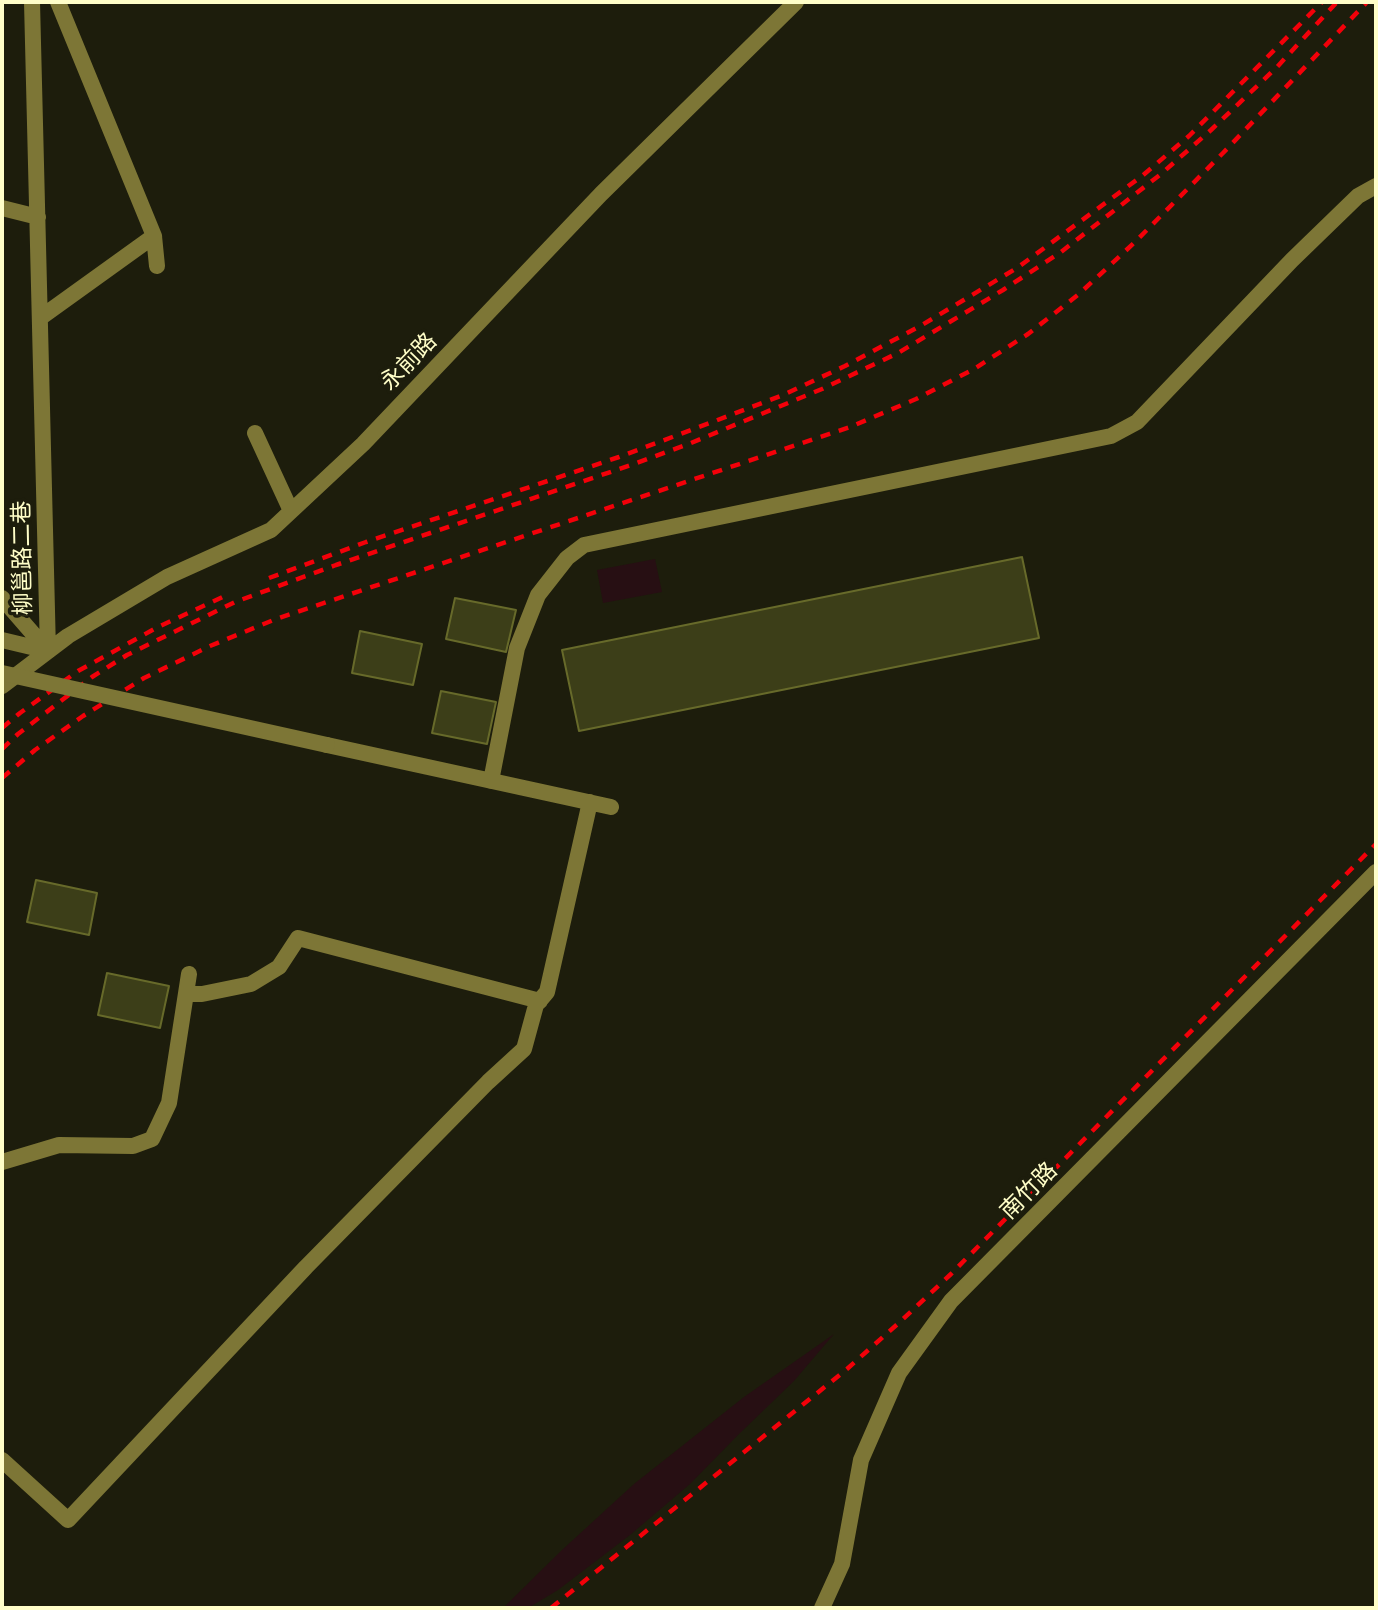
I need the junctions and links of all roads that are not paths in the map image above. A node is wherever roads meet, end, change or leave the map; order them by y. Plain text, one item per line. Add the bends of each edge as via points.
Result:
1 (32, 2) edge
2 (58, 2) edge
3 (796, 2) edge
4 (1376, 186) edge
5 (2, 208) edge
6 (38, 217) junction
7 (154, 236) junction
8 (157, 266) dead end
9 (40, 318) junction
10 (254, 433) dead end
11 (291, 511) junction
12 (2, 598) edge
13 (2, 640) edge
14 (48, 650) junction
15 (2, 673) edge
16 (2, 686) edge
17 (491, 781) junction
18 (590, 802) junction
19 (611, 807) dead end
20 (1376, 872) edge
21 (189, 974) dead end
22 (186, 994) junction
23 (540, 1000) junction
24 (2, 1162) edge
25 (2, 1461) edge
26 (822, 1608) edge

1 - 6 street, 柳邕路二巷
2 - 7 street
3 - 11 street, 永前路 via 601,194 363,444
4 - 17 street via 1358,196 1292,260 1137,422 1111,436 584,545 567,558 538,595 517,648
5 - 6 street
6 - 9 street, 柳邕路二巷
7 - 8 street
7 - 9 street
9 - 14 street, 柳邕路二巷
10 - 11 street
11 - 14 street, 永前路 via 271,530 167,578
12 - 14 street
13 - 14 street
14 - 16 street, 永前路
15 - 17 street, bridge
17 - 18 street
18 - 19 street
18 - 23 street via 547,992
20 - 26 street, 南竹路 via 951,1301 899,1373 861,1460 842,1564
21 - 22 street
22 - 23 street via 251,984 279,967 298,938
22 - 24 street via 169,1103 152,1139 133,1146 59,1145
23 - 25 street via 524,1049 306,1267 68,1520

